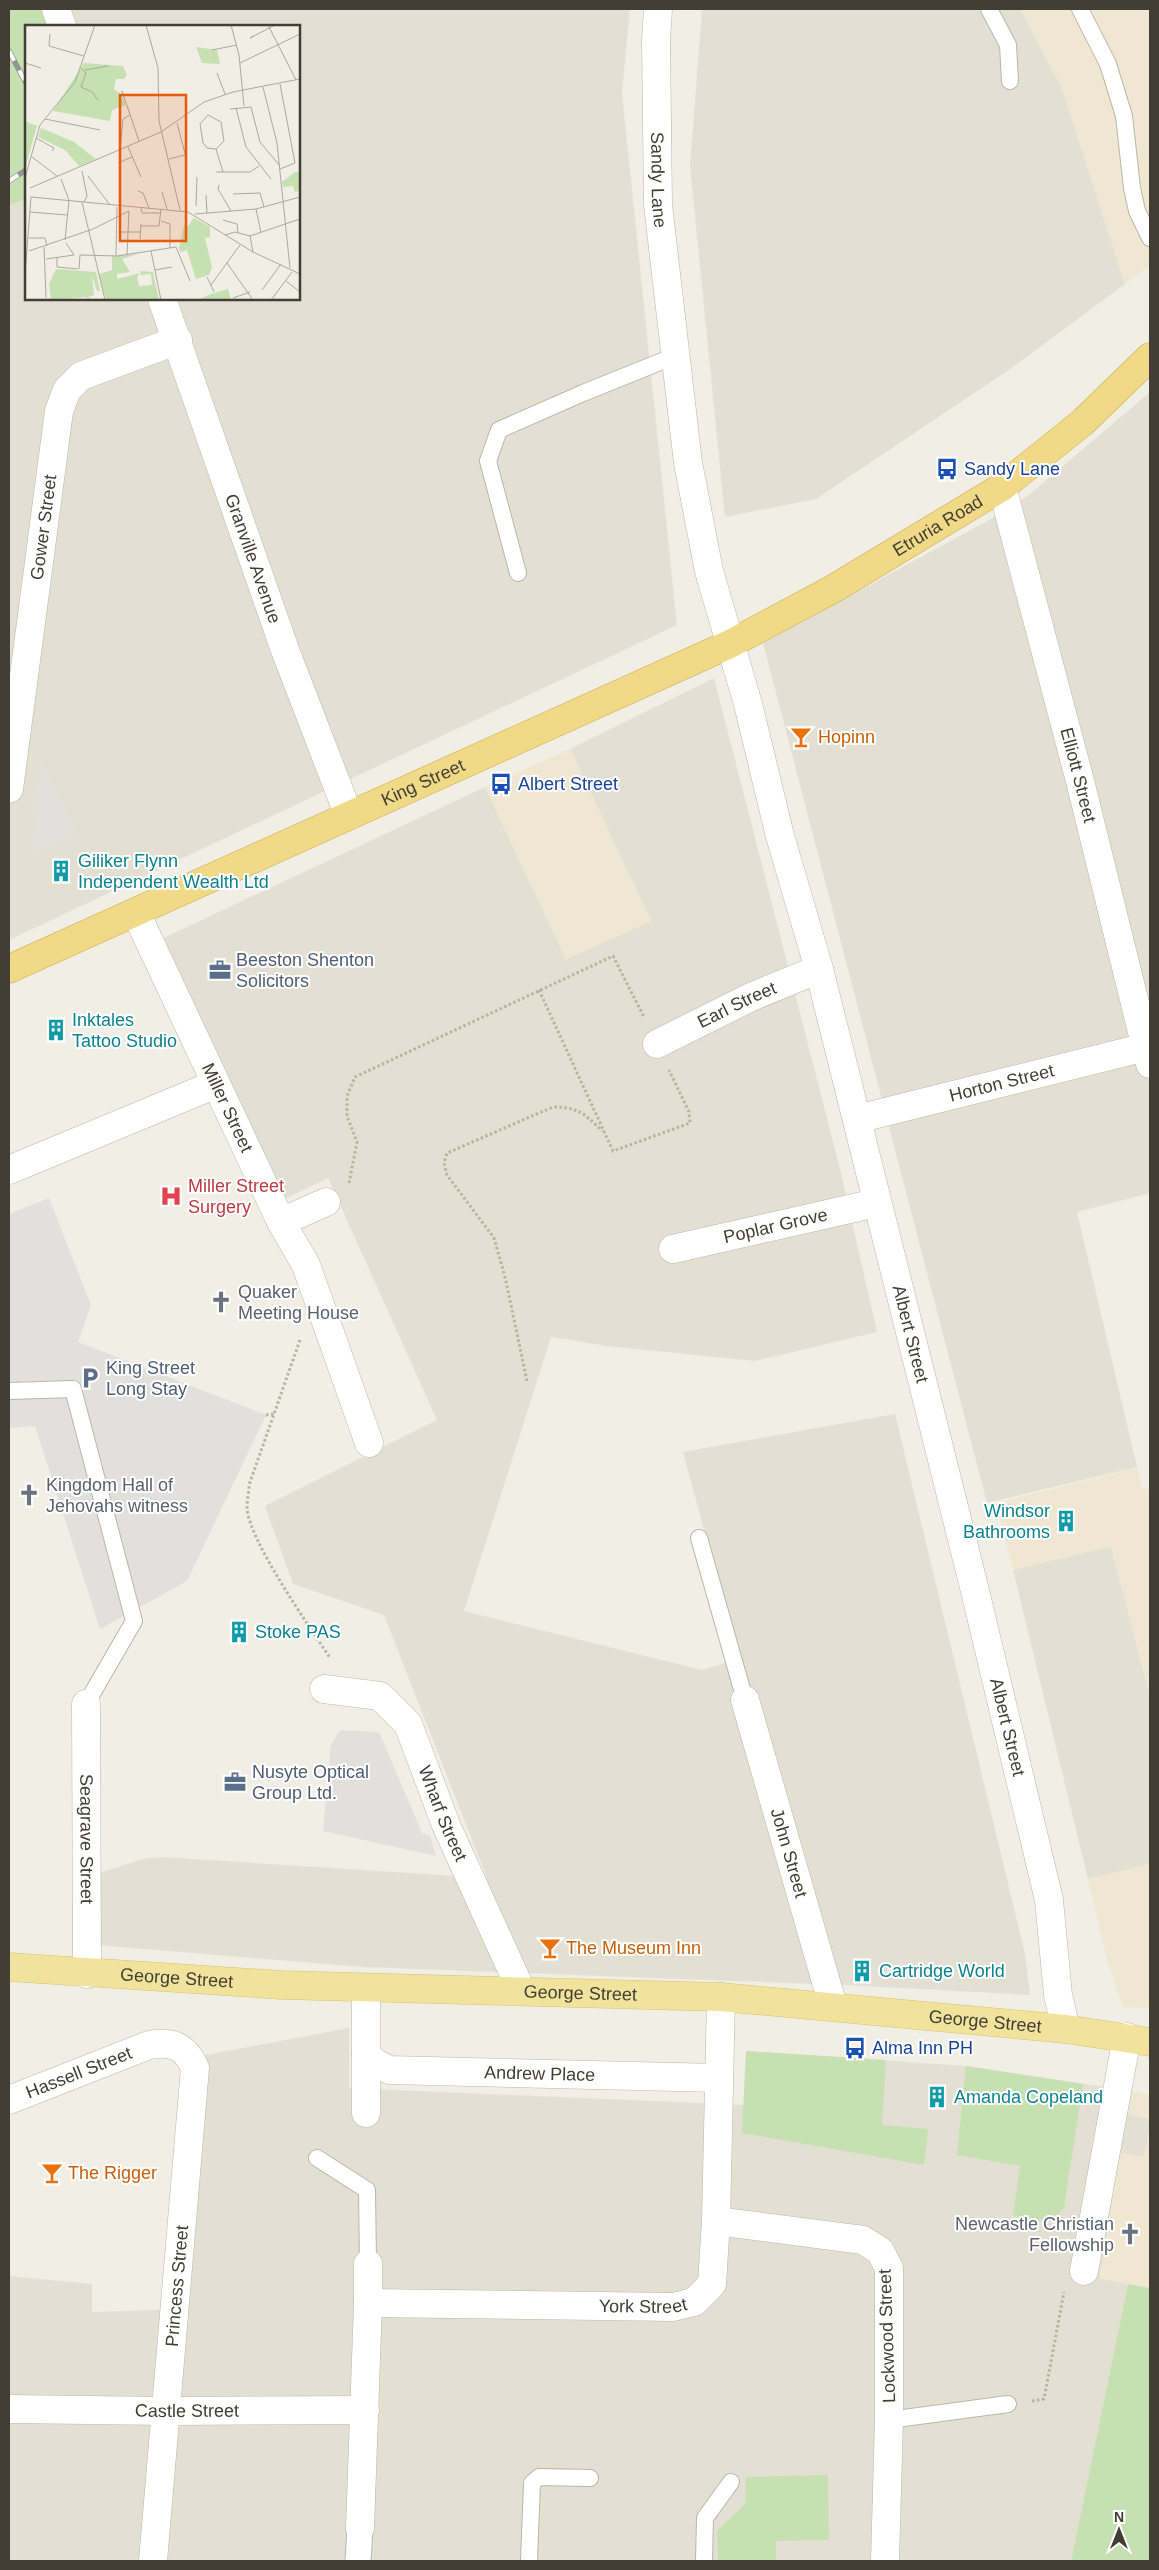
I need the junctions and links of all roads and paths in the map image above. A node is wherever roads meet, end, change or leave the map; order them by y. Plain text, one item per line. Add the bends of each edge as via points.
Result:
1 (56, 9) edge
2 (658, 9) edge
3 (989, 9) edge
4 (1080, 9) edge
5 (62, 25) edge
6 (1010, 81) dead end
7 (1150, 238) edge
8 (162, 300) edge
9 (178, 340) junction
10 (675, 356) junction
11 (1150, 357) edge
12 (1002, 487) junction
13 (518, 573) dead end
14 (833, 589) joint
15 (730, 644) junction
16 (9, 789) edge
17 (349, 816) junction
18 (136, 913) junction
19 (9, 969) edge
20 (819, 969) junction
21 (539, 990) junction
22 (657, 1044) junction
23 (1148, 1056) edge
24 (216, 1084) junction
25 (857, 1119) junction
26 (605, 1133) junction
27 (9, 1170) edge
28 (326, 1202) joint
29 (876, 1203) junction
30 (281, 1222) junction
31 (673, 1248) dead end
32 (316, 1296) junction
33 (527, 1381) dead end
34 (9, 1391) edge
35 (274, 1414) junction
36 (266, 1415) dead end
37 (368, 1443) dead end
38 (699, 1538) dead end
39 (324, 1689) dead end
40 (352, 1692) junction
41 (745, 1700) joint
42 (86, 1704) joint
43 (9, 1967) edge
44 (88, 1974) junction
45 (366, 1988) junction
46 (521, 1990) junction
47 (722, 1997) junction
48 (833, 2006) junction
49 (1066, 2029) junction
50 (1139, 2040) edge
51 (149, 2045) joint
52 (366, 2054) junction
53 (720, 2078) junction
54 (9, 2100) edge
55 (366, 2113) dead end
56 (318, 2158) dead end
57 (716, 2221) junction
58 (368, 2264) joint
59 (1084, 2271) joint
60 (368, 2303) junction
61 (1008, 2404) joint
62 (9, 2409) edge
63 (365, 2410) junction
64 (166, 2412) junction
65 (889, 2420) junction
66 (590, 2478) dead end
67 (731, 2482) dead end
68 (360, 2528) joint
69 (152, 2561) edge
70 (358, 2561) edge
71 (528, 2561) edge
72 (704, 2561) edge
73 (885, 2561) edge

1 - 5 street
2 - 10 street, Sandy Lane via 658,205
3 - 6 lane via 1008,45
4 - 7 lane via 1108,64 1124,116 1132,188 1137,211
8 - 9 street, Granville Avenue
9 - 16 street, Gower Street via 81,376 67,390 58,411
9 - 17 street, Granville Avenue via 285,650
10 - 13 lane via 499,430 488,461
10 - 15 street, Sandy Lane via 688,463 709,571
11 - 12 highway, Etruria Road via 1083,422
12 - 14 highway, Etruria Road
12 - 23 street, Elliott Street
14 - 15 highway, King Street
15 - 17 highway, King Street
15 - 20 street, Albert Street
17 - 18 highway, King Street
18 - 19 highway, King Street
18 - 24 street, Miller Street
20 - 22 street, Earl Street via 751,997
20 - 25 street, Albert Street
21 - 22 path via 613,956
21 - 26 path
21 - 28 path via 354,1076 347,1096 347,1116 357,1142 354,1168 345,1196
22 - 26 path via 689,1112 690,1123 614,1151
23 - 25 street, Horton Street
24 - 27 street
24 - 30 street, Miller Street
25 - 29 street, Albert Street
26 - 33 path via 587,1116 571,1107 553,1107 447,1153 444,1163 447,1175 494,1238 506,1277
28 - 30 street
29 - 31 street, Poplar Grove
29 - 49 street, Albert Street via 975,1590 1049,1900 1058,1995
30 - 32 street, Miller Street via 306,1265
32 - 35 path
32 - 37 street, Miller Street
34 - 42 lane via 74,1389 134,1621
35 - 36 path
35 - 40 path via 249,1485 247,1509 256,1536 281,1582
38 - 41 lane
39 - 40 street, Wharf Street
40 - 46 street, Wharf Street via 380,1696 408,1724 446,1825
41 - 48 street, John Street
42 - 44 street, Seagrave Street
43 - 44 main road, George Street
44 - 45 main road, George Street
45 - 46 main road, George Street
45 - 52 street
46 - 47 main road, George Street
47 - 48 main road, George Street
47 - 53 street, York Street
48 - 49 main road, George Street
49 - 50 main road, George Street
50 - 59 street
51 - 54 street, Hassell Street
51 - 64 street, Princess Street via 165,2042 178,2046 190,2056 195,2068
52 - 53 street, Andrew Place via 389,2070
52 - 55 street
53 - 57 street, York Street
56 - 58 lane via 367,2190
57 - 60 street, York Street via 712,2284 694,2302 673,2307
57 - 65 street, Lockwood Street via 863,2240 880,2251 889,2268
58 - 60 street
59 - 61 path via 1066,2279 1044,2399
60 - 63 street
61 - 65 lane
62 - 64 street, Castle Street
63 - 64 street, Castle Street
63 - 68 street
64 - 69 street, Princess Street
65 - 73 street, Lockwood Street
66 - 71 lane via 539,2477 532,2483
67 - 72 lane via 705,2518
68 - 70 street

